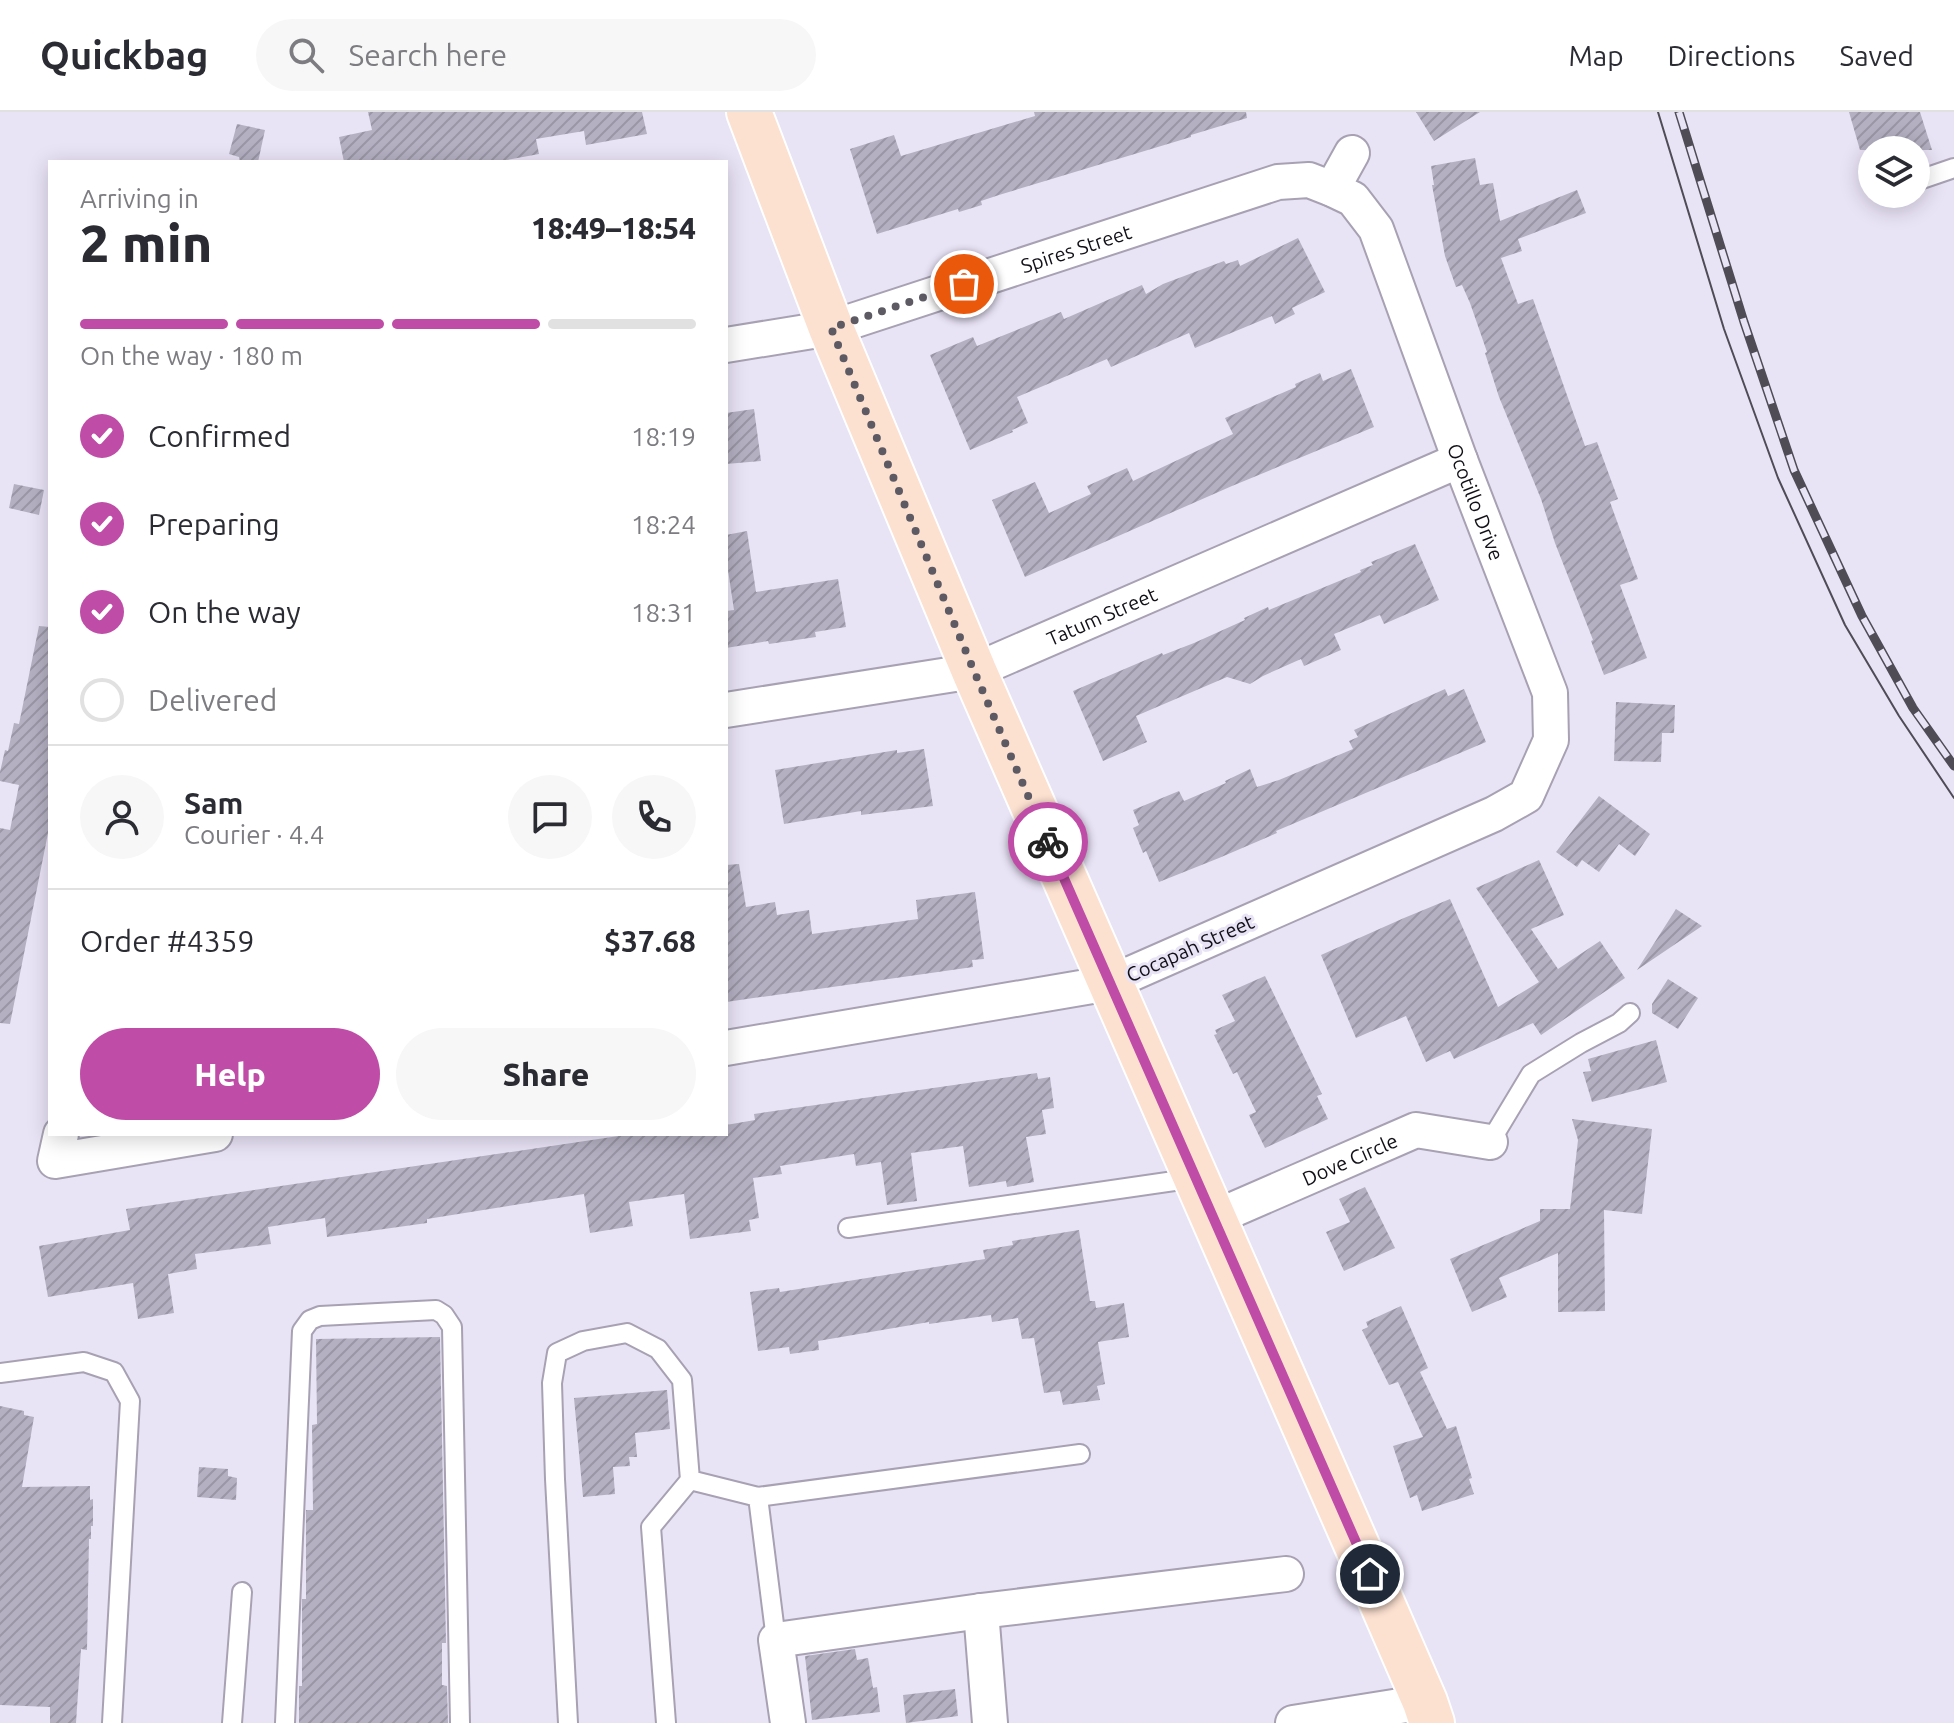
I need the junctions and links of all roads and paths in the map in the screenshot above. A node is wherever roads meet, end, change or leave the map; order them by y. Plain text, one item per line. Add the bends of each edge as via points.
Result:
1 (749, 112) edge
2 (1352, 153) dead end
3 (1954, 168) edge
4 (1930, 176) edge
5 (1332, 189) junction
6 (831, 328) junction
7 (728, 345) edge
8 (1460, 460) junction
9 (974, 671) junction
10 (728, 710) edge
11 (1494, 814) joint
12 (1110, 983) junction
13 (1630, 1013) dead end
14 (728, 1048) edge
15 (193, 1136) edge
16 (1490, 1142) joint
17 (58, 1148) edge
18 (1195, 1178) junction
19 (1214, 1218) junction
20 (848, 1228) dead end
21 (0, 1373) edge
22 (1080, 1454) dead end
23 (690, 1480) junction
24 (758, 1497) junction
25 (1286, 1574) dead end
26 (242, 1592) dead end
27 (981, 1611) junction
28 (776, 1640) junction
29 (1428, 1713) edge
30 (112, 1723) edge
31 (232, 1723) edge
32 (285, 1723) edge
33 (460, 1723) edge
34 (568, 1723) edge
35 (666, 1723) edge
36 (788, 1723) edge
37 (990, 1723) edge
38 (1293, 1723) edge

1 - 6 main road
2 - 5 street
3 - 4 lane
5 - 6 street, Spires Street via 1309,180 1278,182
5 - 8 street, Ocotillo Drive via 1353,199 1376,229
6 - 7 street, Spires Street
6 - 9 main road
8 - 9 street, Tatum Street
8 - 11 street, Ocotillo Drive via 1550,693 1551,740 1526,796
9 - 10 street, Tatum Street
9 - 12 main road
11 - 12 street, Cocapah Street
12 - 14 street, Cocapah Street
12 - 18 main road
13 - 16 lane via 1531,1074
15 - 17 street
16 - 19 street, Dove Circle via 1416,1130
18 - 19 main road
18 - 20 lane
19 - 29 main road
21 - 30 lane via 84,1362 114,1372 130,1401
22 - 24 lane
23 - 24 lane
23 - 34 lane via 682,1380 658,1349 627,1333 583,1341 557,1353 552,1383
23 - 35 lane via 651,1527
24 - 28 lane
25 - 27 street
26 - 31 lane
27 - 28 street
27 - 37 street
28 - 36 street
29 - 38 street via 1345,1715
32 - 33 lane via 302,1331 320,1316 436,1310 452,1327

